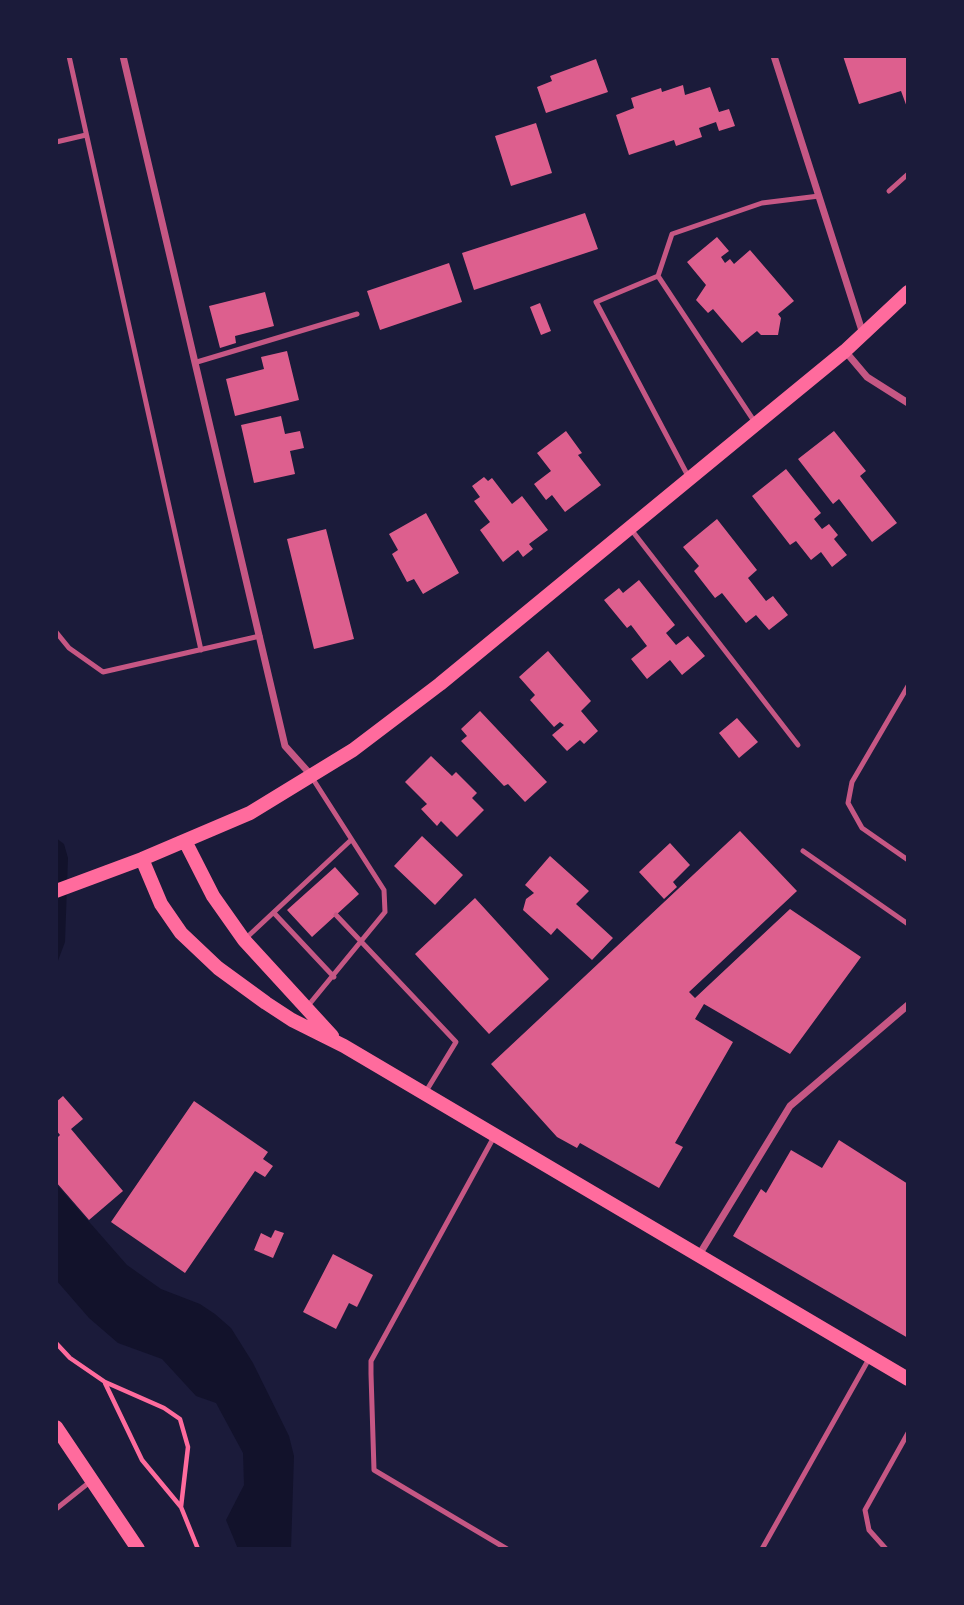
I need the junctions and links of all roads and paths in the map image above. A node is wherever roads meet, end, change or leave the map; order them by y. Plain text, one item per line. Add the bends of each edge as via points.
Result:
1 (69, 56) edge
2 (123, 56) edge
3 (774, 56) edge
4 (86, 135) junction
5 (56, 142) edge
6 (908, 174) edge
7 (889, 191) dead end
8 (819, 196) junction
9 (658, 276) junction
10 (908, 292) edge
11 (357, 314) dead end
12 (863, 334) junction
13 (845, 351) junction
14 (197, 362) junction
15 (908, 403) edge
16 (756, 424) junction
17 (689, 478) junction
18 (629, 528) junction
19 (56, 632) edge
20 (260, 636) junction
21 (201, 650) junction
22 (908, 686) edge
23 (798, 745) dead end
24 (311, 776) junction
25 (351, 840) junction
26 (185, 841) junction
27 (803, 851) dead end
28 (142, 859) junction
29 (908, 860) edge
30 (306, 882) junction
31 (312, 888) dead end
32 (56, 891) edge
33 (274, 913) junction
34 (336, 915) dead end
35 (908, 924) edge
36 (244, 940) junction
37 (362, 941) junction
38 (334, 977) junction
39 (908, 1005) edge
40 (306, 1008) junction
41 (344, 1046) junction
42 (425, 1094) junction
43 (495, 1135) junction
44 (699, 1256) junction
45 (56, 1343) edge
46 (870, 1357) junction
47 (908, 1380) edge
48 (104, 1382) junction
49 (56, 1427) edge
50 (908, 1433) edge
51 (91, 1481) junction
52 (181, 1507) junction
53 (56, 1509) edge
54 (138, 1549) edge
55 (198, 1549) edge
56 (507, 1549) edge
57 (762, 1549) edge
58 (886, 1549) edge

1 - 4 lane
2 - 14 street
3 - 8 street
4 - 5 lane
4 - 21 lane
6 - 7 lane
8 - 9 lane via 762,203 672,234
8 - 12 street
9 - 16 lane
9 - 17 lane via 596,302
10 - 12 main road
11 - 14 lane
12 - 13 main road
13 - 15 street via 867,377
13 - 16 main road
14 - 20 street
16 - 17 main road
17 - 18 main road
18 - 23 lane
18 - 24 main road via 411,708
19 - 21 lane via 69,648 103,672
20 - 21 lane
20 - 24 street via 285,746
22 - 29 lane via 848,792 848,803 862,828
24 - 25 lane
24 - 26 main road via 250,813
25 - 30 lane
25 - 37 lane via 384,890 386,912
26 - 28 main road
26 - 36 main road via 213,896
27 - 35 lane
28 - 32 main road
28 - 41 main road via 170,920 197,949 292,1020
30 - 31 lane
30 - 33 lane
33 - 36 lane
33 - 38 lane
34 - 37 lane
36 - 40 main road
37 - 38 lane
37 - 42 lane via 456,1042
38 - 40 lane
39 - 44 street via 790,1106
40 - 41 main road
41 - 42 main road
42 - 43 main road
43 - 44 main road
43 - 56 lane via 371,1361 371,1387 374,1470
44 - 46 main road
45 - 48 path
46 - 47 main road
46 - 57 lane
48 - 52 path via 142,1460
48 - 52 path via 180,1419 188,1447
49 - 51 main road
50 - 58 lane via 864,1510 869,1530
51 - 53 lane
51 - 54 main road
52 - 55 path

